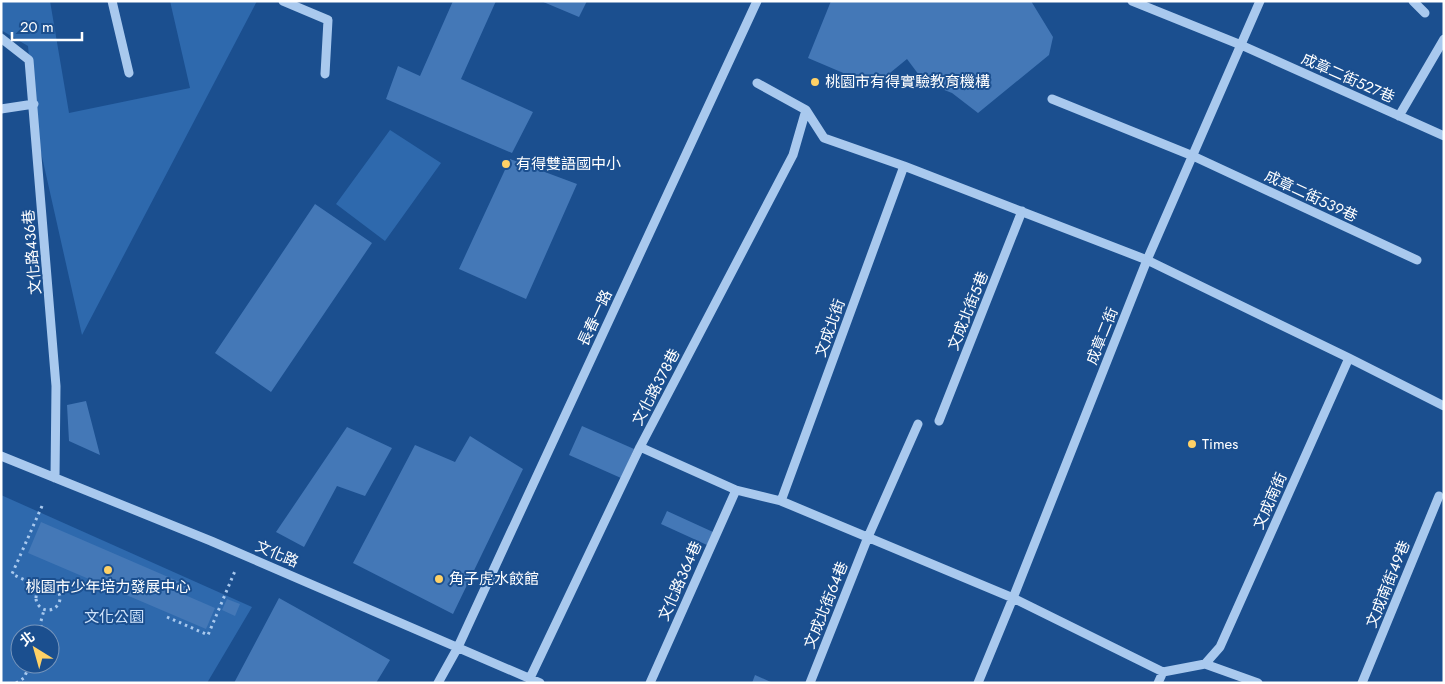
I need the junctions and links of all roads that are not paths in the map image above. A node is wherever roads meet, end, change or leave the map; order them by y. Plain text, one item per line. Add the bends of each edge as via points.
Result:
1 (112, 1) edge
2 (283, 1) edge
3 (757, 1) edge
4 (1132, 1) edge
5 (1260, 1) edge
6 (1413, 1) edge
7 (1426, 13) dead end
8 (1, 38) edge
9 (1444, 39) edge
10 (1241, 44) junction
11 (129, 73) dead end
12 (325, 74) dead end
13 (757, 83) dead end
14 (1052, 99) dead end
15 (34, 104) junction
16 (1, 109) edge
17 (806, 110) junction
18 (1399, 116) junction
19 (1444, 136) edge
20 (1192, 156) junction
21 (904, 166) junction
22 (1022, 211) junction
23 (1147, 260) junction
24 (1417, 260) dead end
25 (1349, 358) junction
26 (1444, 406) edge
27 (939, 420) dead end
28 (918, 424) dead end
29 (640, 447) junction
30 (1, 456) edge
31 (55, 478) junction
32 (736, 490) junction
33 (1439, 496) dead end
34 (781, 501) junction
35 (868, 537) junction
36 (1013, 598) junction
37 (458, 647) junction
38 (1205, 664) junction
39 (1163, 672) junction
40 (530, 678) junction
41 (438, 683) edge
42 (540, 683) edge
43 (650, 683) edge
44 (810, 683) edge
45 (978, 683) edge
46 (1158, 683) edge
47 (1258, 683) edge
48 (1362, 683) edge

1 - 11 street
2 - 12 street via 328,20
3 - 37 street, 長春一路
4 - 10 street, 成章二街527巷
5 - 10 street, 成章二街
6 - 7 street
8 - 15 street, 文化路436巷 via 29,60
9 - 18 street
10 - 18 street, 成章二街527巷
10 - 20 street, 成章二街
13 - 17 street
14 - 20 street, 成章二街539巷
15 - 16 street
15 - 31 street, 文化路436巷 via 56,386
17 - 21 street via 824,138
17 - 29 street, 文化路378巷 via 793,155
18 - 19 street, 成章二街527巷
20 - 23 street, 成章二街
20 - 24 street, 成章二街539巷
21 - 22 street
21 - 34 street, 文成北街
22 - 23 street
22 - 27 street, 文成北街5巷
23 - 25 street
23 - 36 street, 成章二街
25 - 26 street
25 - 38 street, 文成南街 via 1220,647
28 - 35 street, 文成北街64巷
29 - 32 street
29 - 40 street, 文化路378巷
30 - 31 street, 文化路
31 - 37 street, 文化路
32 - 34 street
32 - 43 street, 文化路364巷
33 - 48 street, 文成南街49巷
34 - 35 street
35 - 36 street
35 - 44 street, 文成北街64巷
36 - 39 street
36 - 45 street, 成章二街
37 - 40 street, 文化路
37 - 41 street, 長春一路
38 - 39 street
38 - 47 street
39 - 46 street
40 - 42 street, 文化路

